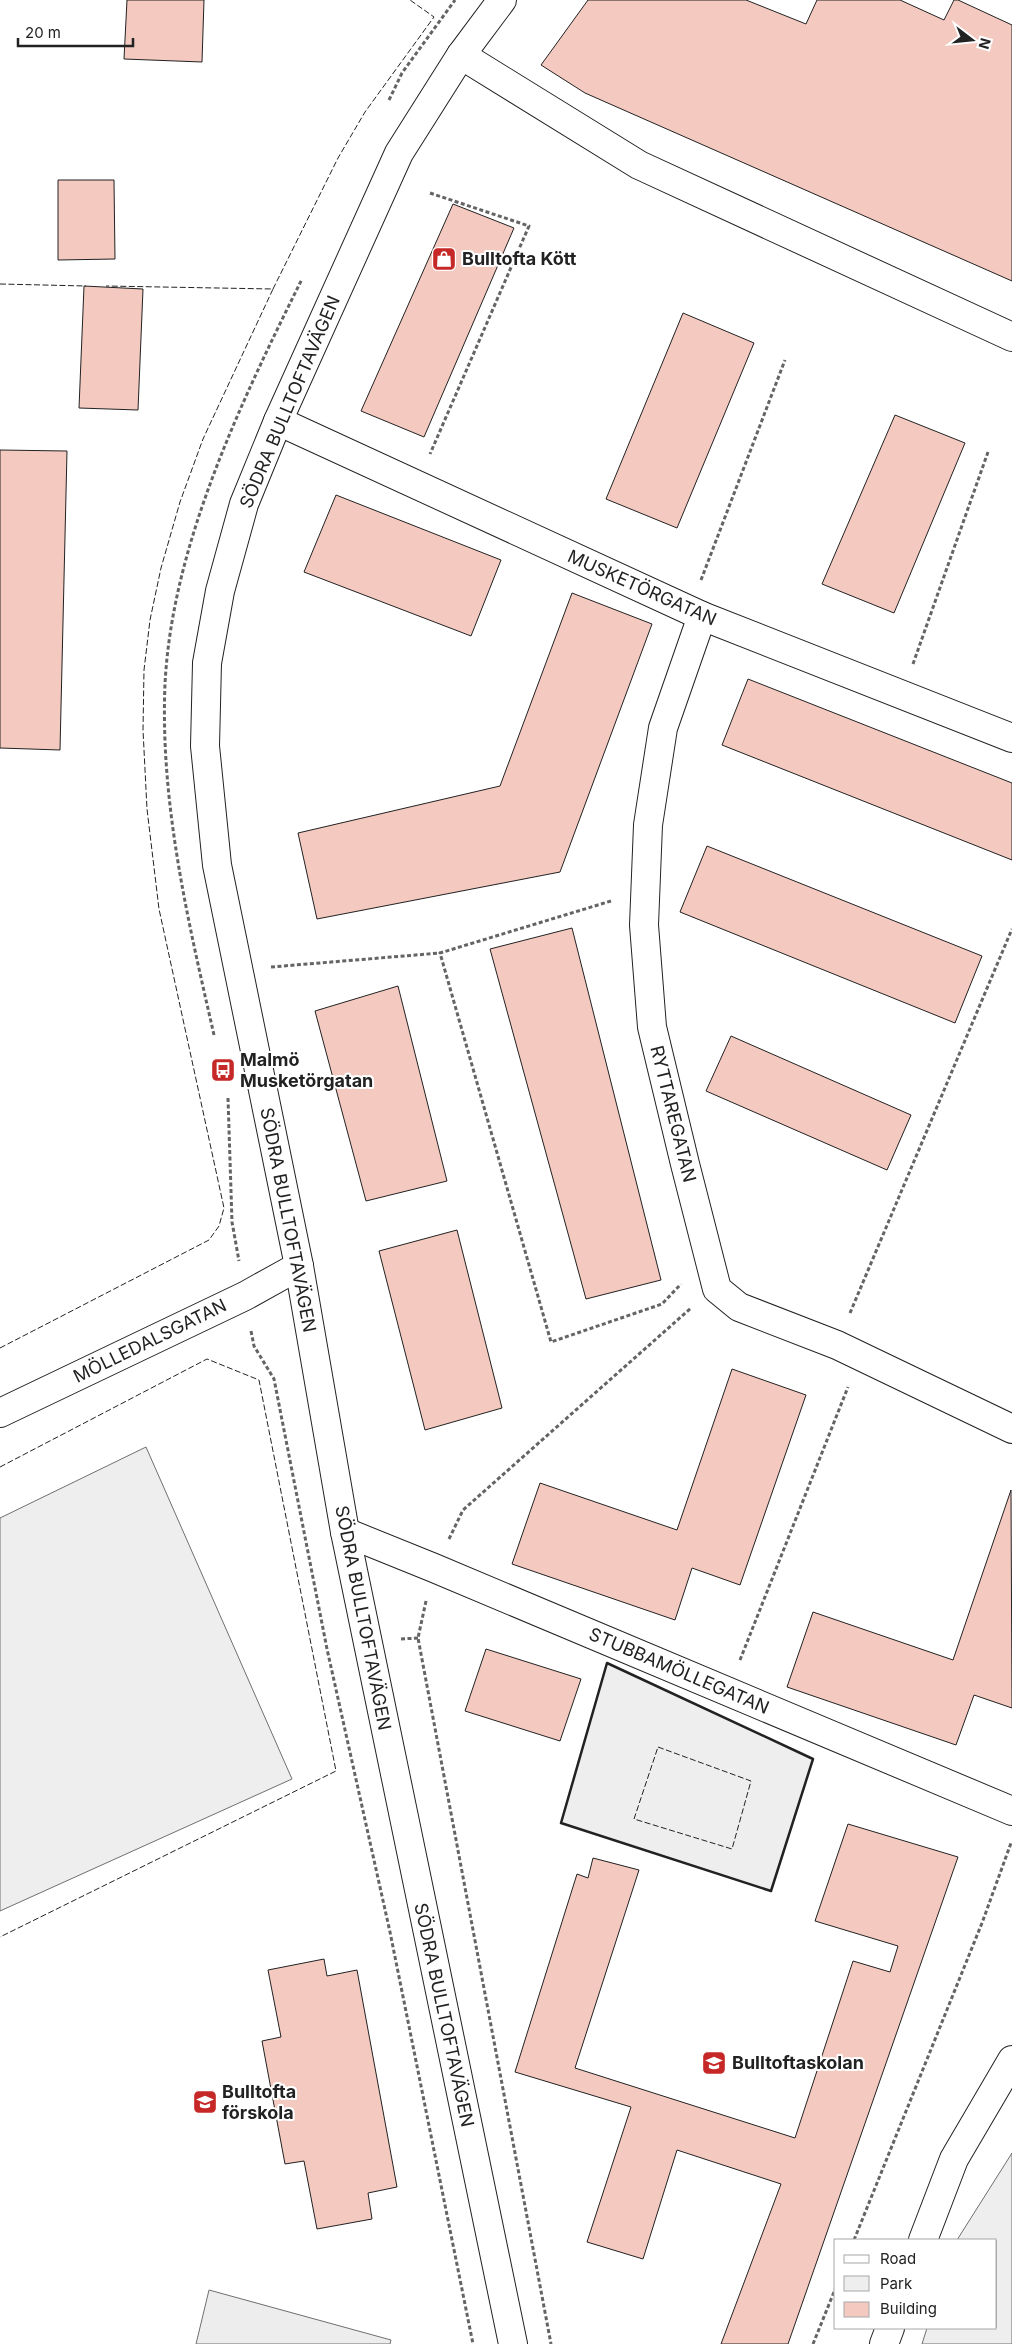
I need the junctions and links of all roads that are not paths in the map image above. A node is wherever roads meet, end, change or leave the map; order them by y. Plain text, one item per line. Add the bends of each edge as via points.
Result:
1 (502, 0) edge
2 (461, 55) junction
3 (1012, 337) edge
4 (278, 421) junction
5 (695, 613) junction
6 (1012, 738) edge
7 (299, 1266) junction
8 (0, 1414) edge
9 (1012, 1429) edge
10 (345, 1532) junction
11 (1012, 1812) edge
12 (1012, 2060) edge
13 (924, 2239) edge
14 (890, 2329) edge
15 (513, 2344) edge
16 (884, 2344) edge

1 - 2 street, SÖDRA BULLTOFTAVÄGEN
2 - 3 street via 639,165
2 - 4 street, SÖDRA BULLTOFTAVÄGEN via 399,153
4 - 5 street, MUSKETÖRGATAN
4 - 7 street, SÖDRA BULLTOFTAVÄGEN via 244,504 220,591 207,663 206,746 217,865
5 - 6 street, MUSKETÖRGATAN
5 - 9 street, RYTTAREGATAN via 664,728 648,825 644,925 652,1027 717,1289 739,1307 848,1350
7 - 8 street, MÖLLEDALSGATAN via 245,1296
7 - 10 street, SÖDRA BULLTOFTAVÄGEN
10 - 11 street, STUBBAMÖLLEGATAN
10 - 15 street, SÖDRA BULLTOFTAVÄGEN
12 - 13 street via 954,2159
14 - 16 street

